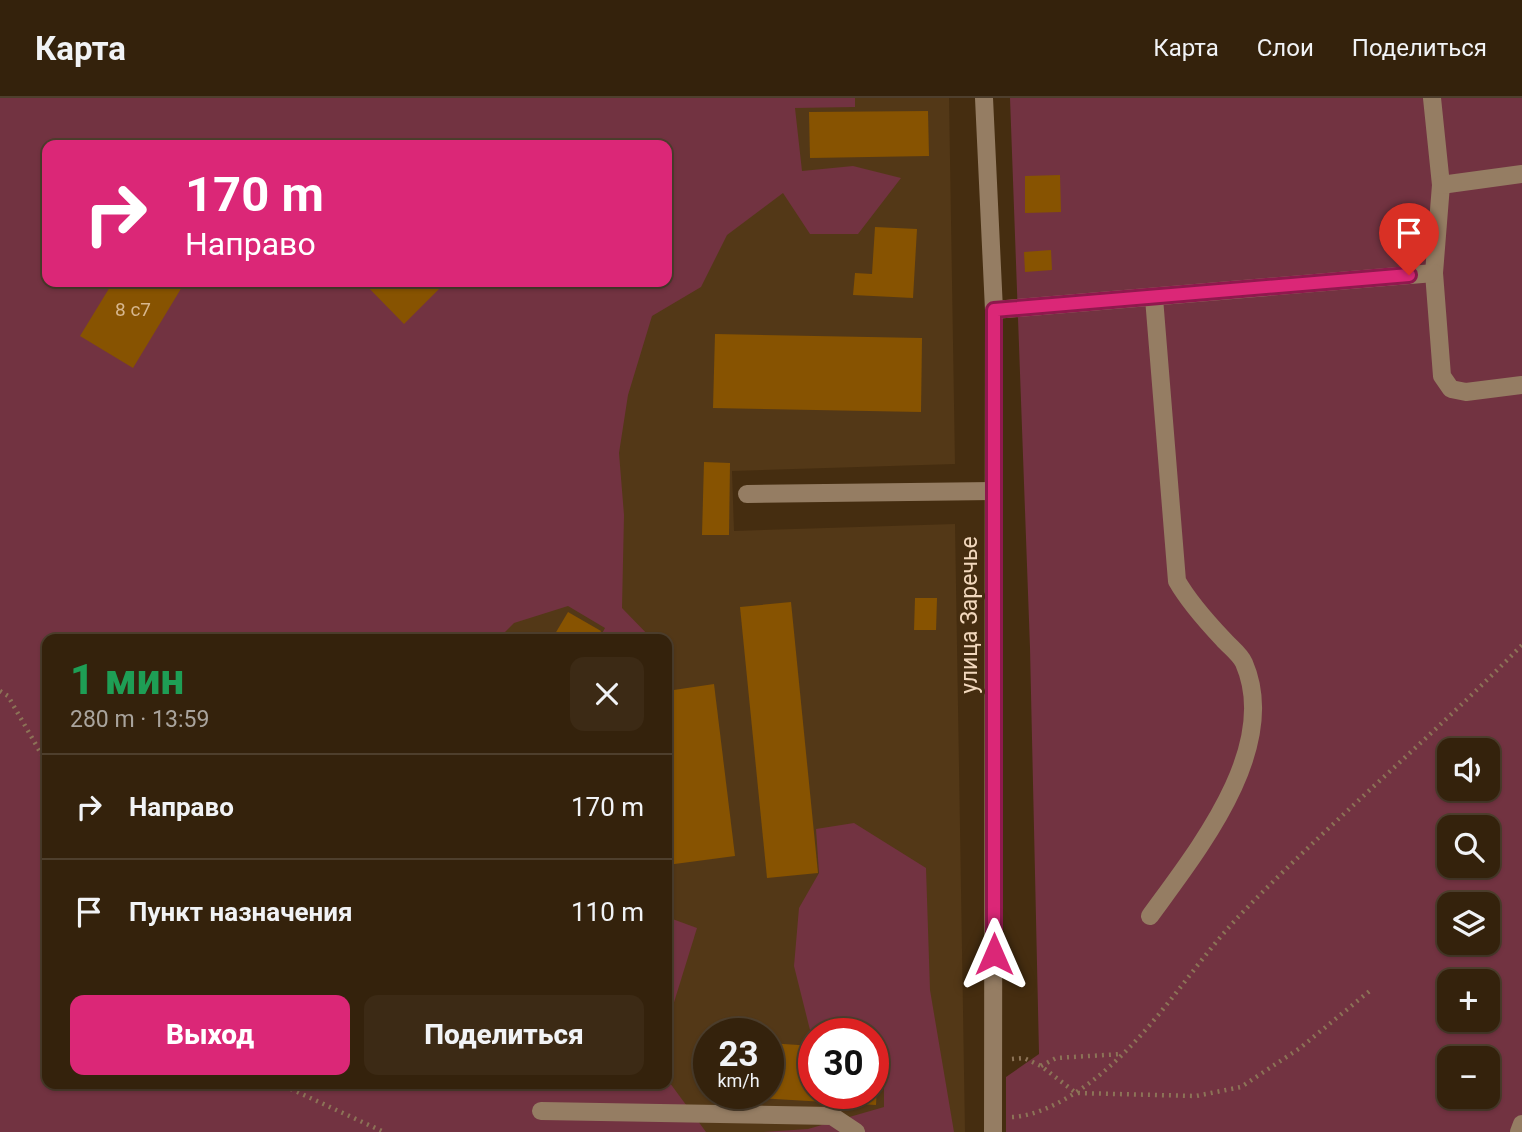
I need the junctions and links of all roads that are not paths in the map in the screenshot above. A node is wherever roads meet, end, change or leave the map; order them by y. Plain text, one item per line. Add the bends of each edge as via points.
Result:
1 (984, 98) edge
2 (1432, 98) edge
3 (1522, 174) edge
4 (1441, 185) junction
5 (1434, 273) junction
6 (1154, 298) junction
7 (994, 310) junction
8 (1522, 386) edge
9 (994, 491) junction
10 (747, 494) dead end
11 (1150, 916) dead end
12 (541, 1111) dead end
13 (1522, 1124) edge
14 (993, 1125) edge
15 (856, 1132) edge
16 (1519, 1132) edge

1 - 7 street, улица Заречье
2 - 4 street
3 - 4 street
4 - 5 street
5 - 6 street
5 - 8 street via 1442,376 1451,388 1465,392
6 - 7 street
6 - 11 street via 1177,581 1243,660 1254,695 1254,719 1238,774 1207,833
7 - 9 street, улица Заречье
9 - 10 street
9 - 14 street, улица Заречье
12 - 15 street via 832,1116
13 - 16 street

